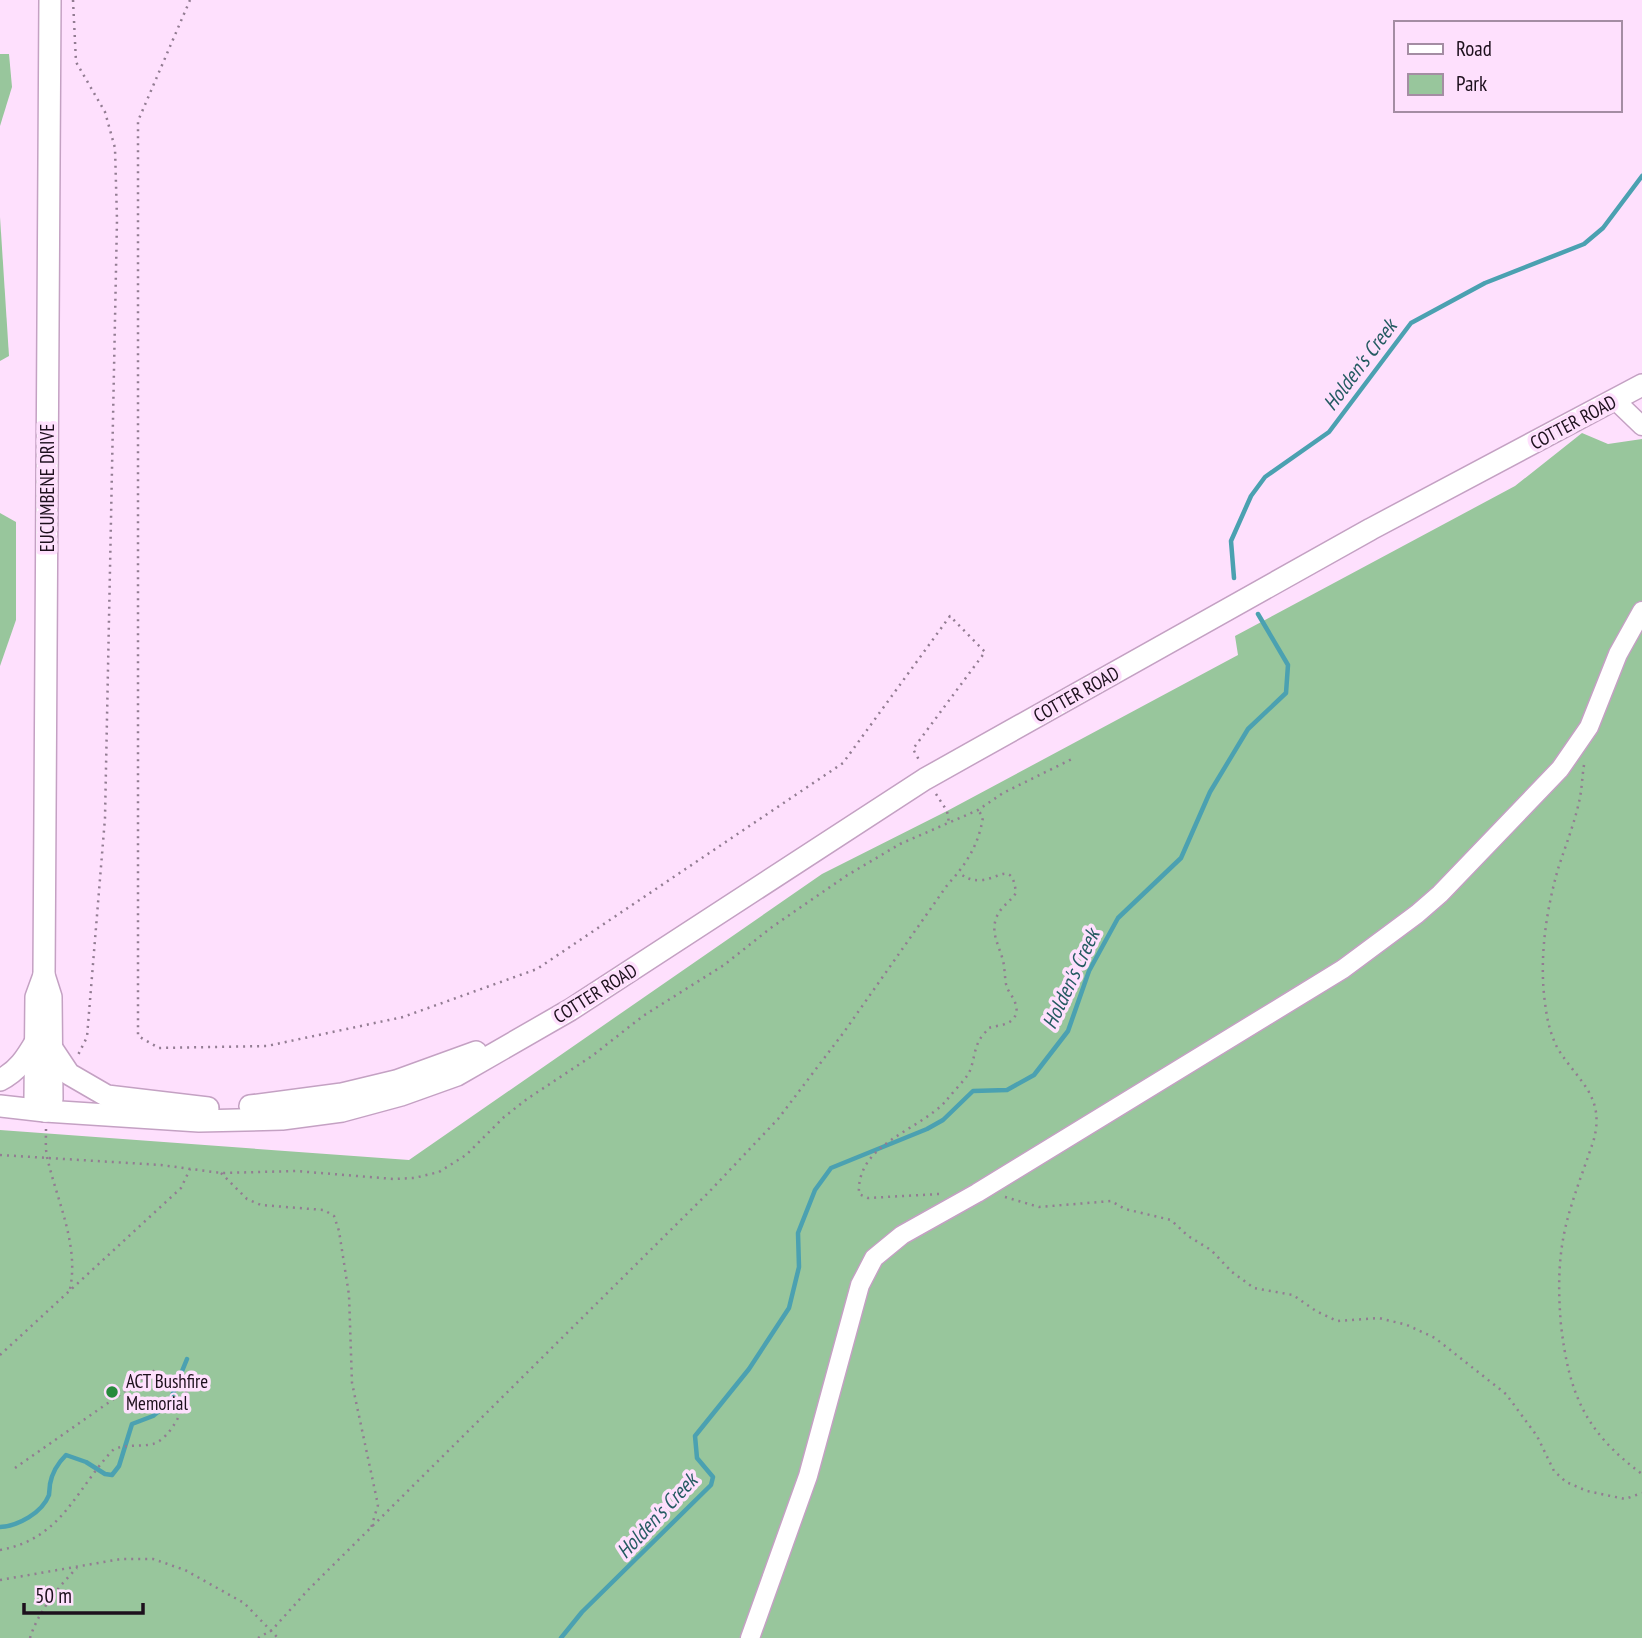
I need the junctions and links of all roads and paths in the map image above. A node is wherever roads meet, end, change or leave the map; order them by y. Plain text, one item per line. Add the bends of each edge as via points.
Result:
1 (50, 0) edge
2 (73, 0) edge
3 (190, 0) edge
4 (1642, 384) edge
5 (1615, 400) junction
6 (1642, 426) edge
7 (1642, 611) edge
8 (1072, 759) dead end
9 (1584, 765) dead end
10 (925, 779) junction
11 (978, 810) junction
12 (949, 823) junction
13 (958, 873) junction
14 (528, 1034) junction
15 (44, 1044) junction
16 (69, 1074) junction
17 (0, 1080) edge
18 (0, 1094) edge
19 (44, 1103) junction
20 (0, 1106) edge
21 (208, 1108) junction
22 (0, 1155) edge
23 (47, 1158) junction
24 (190, 1169) junction
25 (221, 1173) junction
26 (977, 1193) junction
27 (940, 1194) dead end
28 (70, 1290) junction
29 (0, 1355) edge
30 (158, 1368) dead end
31 (186, 1385) dead end
32 (15, 1468) dead end
33 (1642, 1474) edge
34 (1642, 1493) edge
35 (371, 1530) junction
36 (0, 1550) edge
37 (78, 1567) junction
38 (0, 1580) edge
39 (272, 1630) junction
40 (30, 1638) edge
41 (258, 1638) edge
42 (278, 1638) edge
43 (750, 1638) edge

1 - 15 main road, EUCUMBENE DRIVE via 44,975 36,997
2 - 16 path via 76,62 105,113 115,148 117,220 105,818 87,1037
3 - 10 path via 138,121 138,1036 159,1048 267,1045 402,1017 537,969 843,763 950,616 985,653 913,749
4 - 5 main road, COTTER ROAD
5 - 6 street
5 - 10 main road, COTTER ROAD via 1371,529
7 - 26 street via 1618,654 1589,727 1560,769 1417,915 1343,969
8 - 11 path
9 - 33 path via 1579,803 1557,872 1544,951 1544,998 1552,1035 1589,1090 1597,1114 1594,1139 1562,1244 1560,1314 1568,1374 1580,1403 1612,1450
10 - 12 path via 947,811
10 - 14 main road, COTTER ROAD
11 - 12 path
11 - 13 path via 983,817 981,828
12 - 25 path via 900,844 819,894 724,965 527,1099 466,1155 439,1172 394,1179 296,1171
13 - 27 path via 970,880 1002,873 1014,879 1016,894 995,919 993,932 1006,986 1015,1000 1014,1018 1006,1025 989,1028 979,1041 966,1077 945,1102 883,1144 860,1173 858,1185 859,1194 868,1198
13 - 35 path via 778,1119
14 - 19 main road, COTTER ROAD via 457,1075 342,1111 282,1119 199,1121
14 - 21 main road, COTTER ROAD via 396,1081 342,1094 275,1105
15 - 16 main road
15 - 17 main road
15 - 19 main road, EUCUMBENE DRIVE
16 - 21 main road via 107,1096
18 - 19 main road, COTTER ROAD
19 - 20 main road, COTTER ROAD
19 - 21 main road, COTTER ROAD
19 - 23 path
22 - 23 path
23 - 24 path
23 - 28 path via 72,1251
24 - 25 path
24 - 28 path via 181,1188
25 - 35 path via 247,1199 261,1205 324,1210 334,1216 349,1295 352,1383 378,1506
26 - 34 path via 1038,1207 1111,1201 1171,1220 1254,1288 1293,1295 1337,1321 1379,1318 1407,1325 1435,1338 1506,1394 1537,1436 1554,1471 1566,1482 1625,1499
26 - 43 street via 893,1241 866,1270 808,1476
28 - 29 path
30 - 32 path
31 - 36 path via 185,1404 165,1436 153,1444 114,1449 54,1524 19,1545
35 - 39 path
37 - 38 path
37 - 39 path via 130,1559 161,1561 244,1603
37 - 40 path via 39,1616
39 - 41 path
39 - 42 path

